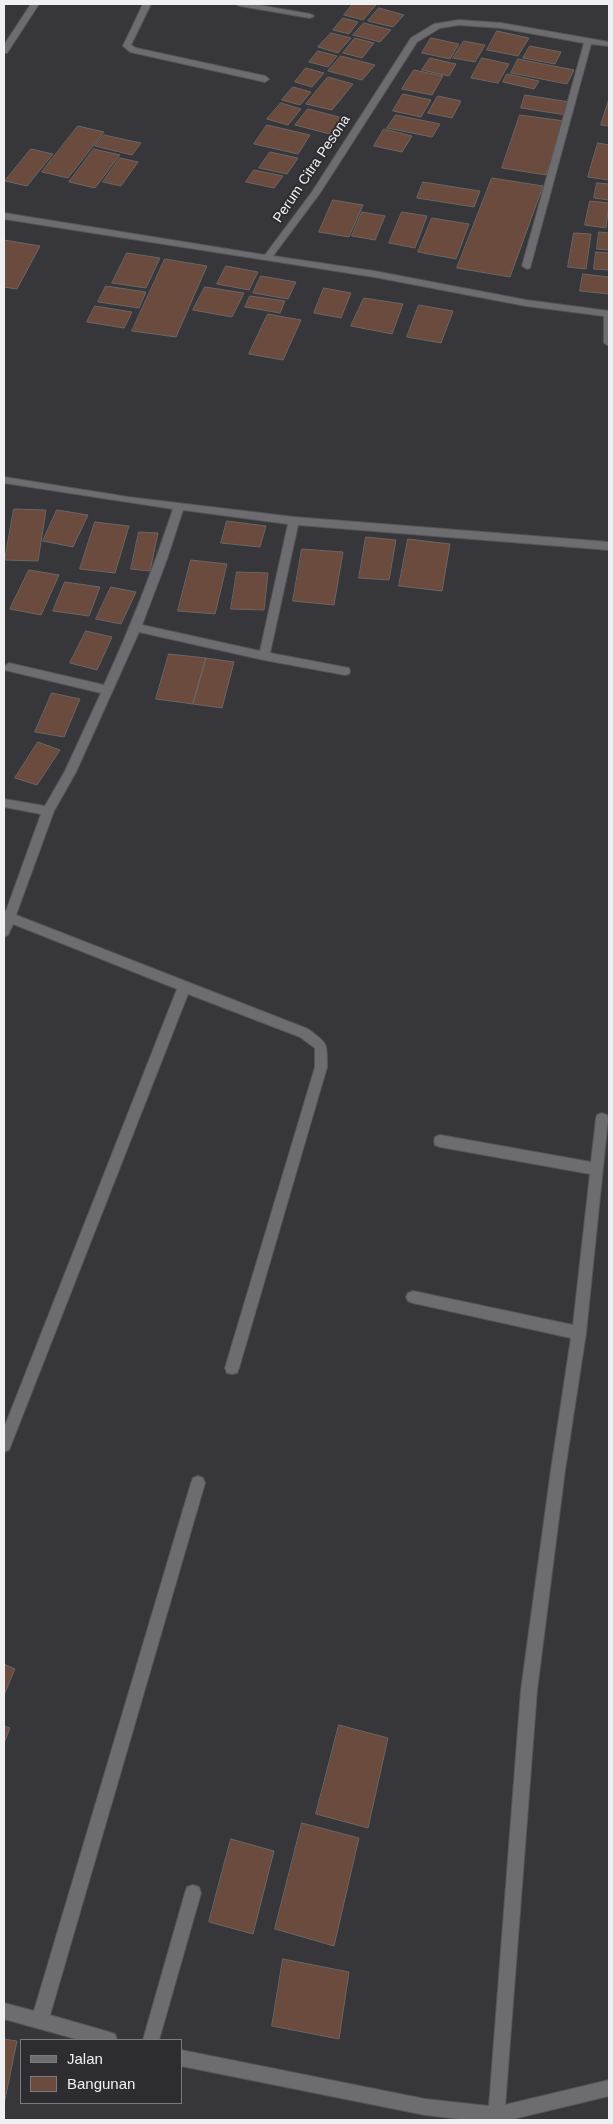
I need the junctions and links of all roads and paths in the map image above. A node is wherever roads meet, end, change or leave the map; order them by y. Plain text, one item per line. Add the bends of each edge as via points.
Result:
1 (35, 4) edge
2 (148, 4) edge
3 (240, 4) edge
4 (310, 16) dead end
5 (588, 42) junction
6 (609, 44) edge
7 (4, 51) edge
8 (265, 79) dead end
9 (4, 216) edge
10 (267, 258) junction
11 (527, 266) dead end
12 (609, 314) edge
13 (609, 343) edge
14 (4, 480) edge
15 (179, 506) junction
16 (294, 521) junction
17 (609, 546) edge
18 (136, 627) junction
19 (264, 656) junction
20 (9, 667) dead end
21 (345, 671) dead end
22 (106, 690) junction
23 (4, 803) edge
24 (48, 811) junction
25 (7, 915) edge
26 (4, 932) edge
27 (184, 987) junction
28 (602, 1119) dead end
29 (440, 1141) dead end
30 (596, 1169) junction
31 (413, 1297) dead end
32 (579, 1333) junction
33 (232, 1368) dead end
34 (4, 1444) edge
35 (198, 1483) dead end
36 (193, 1893) dead end
37 (4, 2011) edge
38 (40, 2020) junction
39 (106, 2039) edge
40 (151, 2039) edge
41 (182, 2058) edge
42 (609, 2088) edge
43 (496, 2118) edge

1 - 7 street
2 - 8 street via 127,46 133,50
3 - 4 street
5 - 6 street, Perum Citra Pesona
5 - 10 street, Perum Citra Pesona via 481,23 457,22 438,25 414,40 316,192
5 - 11 street
9 - 10 street
10 - 12 street via 374,274 526,303
12 - 13 street
14 - 15 street
15 - 16 street
15 - 18 street
16 - 17 street
16 - 19 street
18 - 19 street
18 - 22 street
19 - 21 street
20 - 22 street
22 - 24 street via 70,772
23 - 24 street
24 - 25 street
25 - 26 street
25 - 27 street
27 - 33 street via 304,1034 321,1046 321,1067
27 - 34 street
28 - 30 street
29 - 30 street
30 - 32 street
31 - 32 street
32 - 43 street via 529,1690
35 - 38 street
36 - 40 street
37 - 38 street
38 - 39 street
41 - 43 street via 425,2108
42 - 43 street

